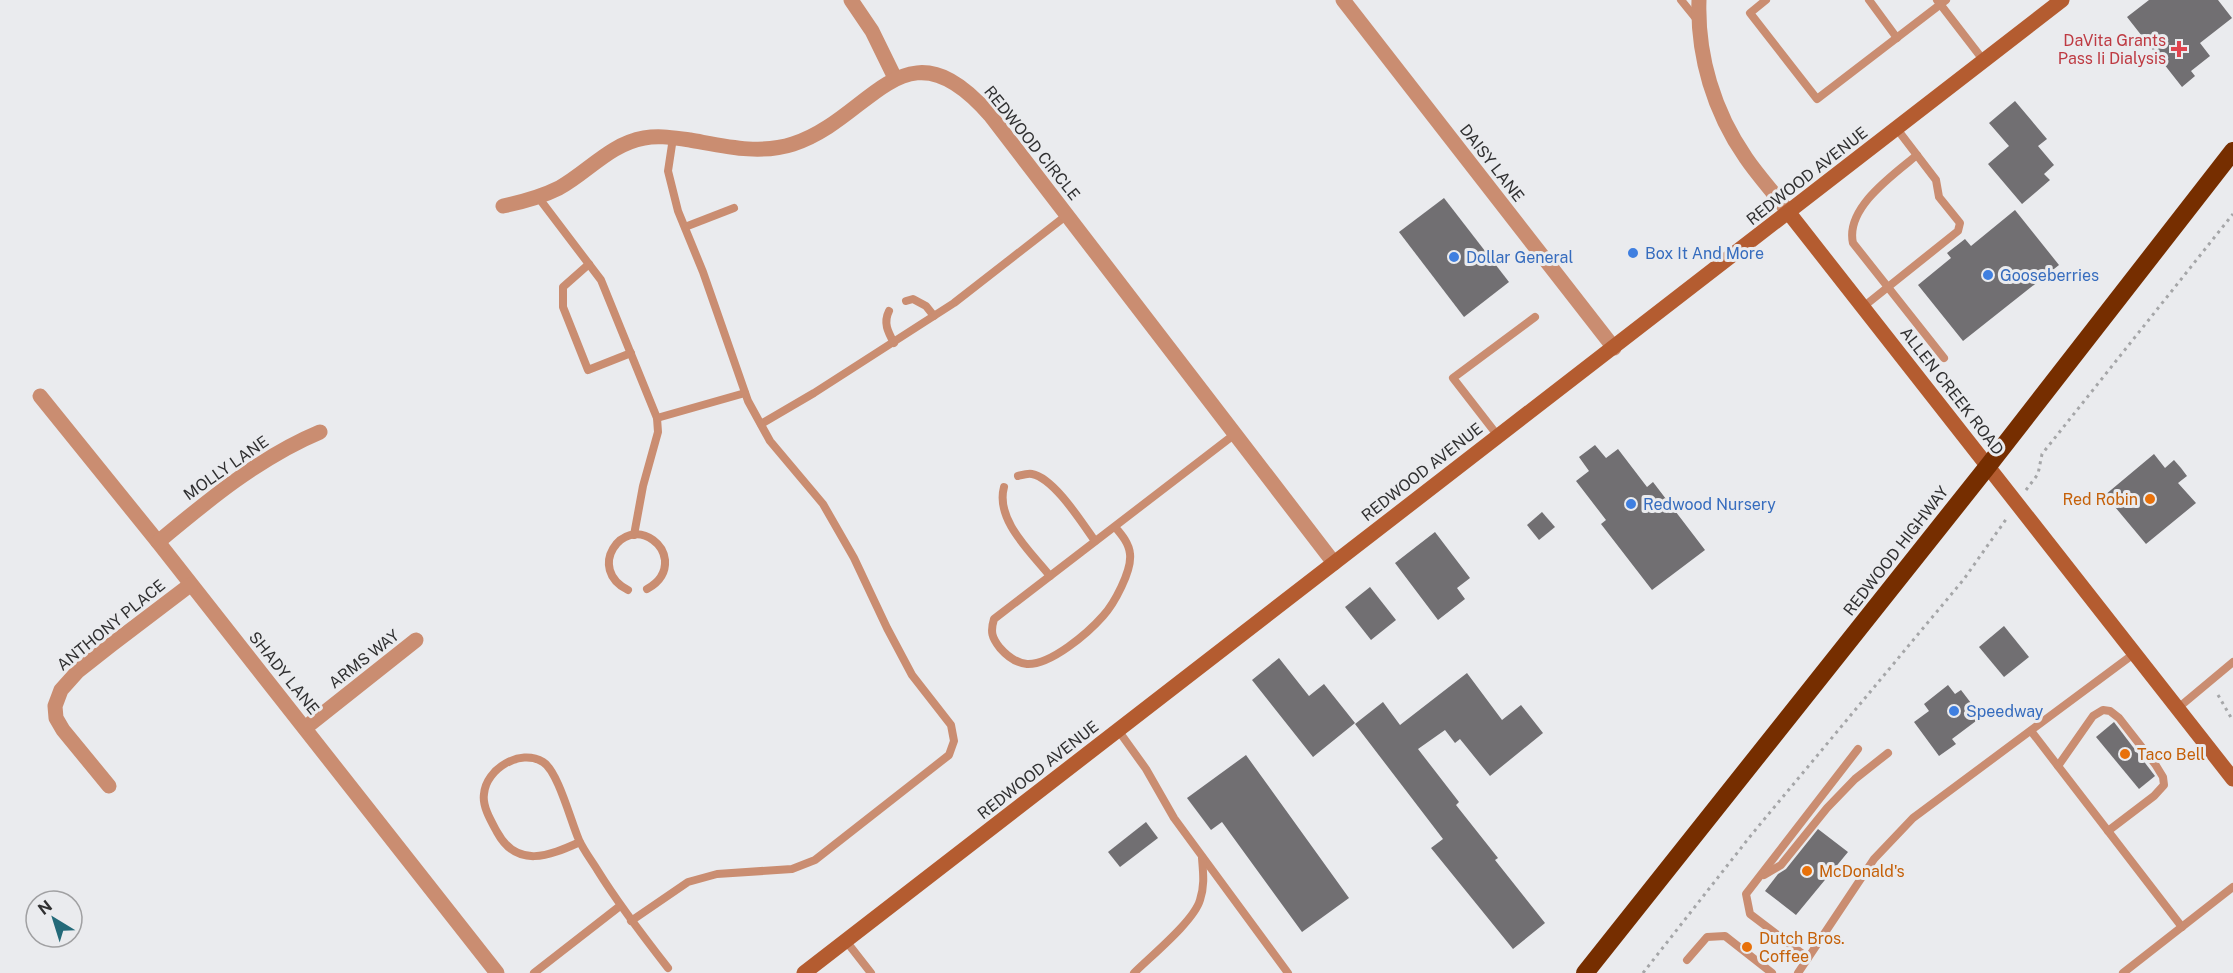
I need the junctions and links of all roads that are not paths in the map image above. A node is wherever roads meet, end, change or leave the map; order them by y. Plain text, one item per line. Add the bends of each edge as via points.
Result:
1 (851, 0) edge
2 (1343, 0) edge
3 (1681, 0) edge
4 (1699, 0) edge
5 (1766, 0) edge
6 (1869, 0) edge
7 (2062, 0) edge
8 (1941, 2) edge
9 (1698, 22) junction
10 (1898, 38) junction
11 (1984, 61) junction
12 (895, 78) junction
13 (1897, 129) junction
14 (673, 138) junction
15 (2233, 151) edge
16 (1917, 155) junction
17 (538, 197) junction
18 (503, 206) dead end
19 (734, 208) dead end
20 (1789, 213) junction
21 (1067, 215) junction
22 (685, 227) junction
23 (589, 264) junction
24 (1888, 288) junction
25 (906, 302) dead end
26 (1863, 308) junction
27 (889, 311) dead end
28 (934, 316) junction
29 (1534, 317) dead end
30 (894, 343) junction
31 (1614, 348) junction
32 (631, 353) junction
33 (1944, 358) dead end
34 (745, 393) junction
35 (40, 396) dead end
36 (657, 417) junction
37 (761, 424) junction
38 (320, 432) dead end
39 (1235, 434) junction
40 (1498, 436) junction
41 (1988, 466) junction
42 (1018, 476) dead end
43 (1004, 487) dead end
44 (1115, 527) junction
45 (634, 535) junction
46 (1095, 541) junction
47 (158, 542) junction
48 (1334, 563) junction
49 (1050, 576) junction
50 (190, 585) junction
51 (628, 590) dead end
52 (647, 590) dead end
53 (416, 640) dead end
54 (2134, 653) junction
55 (2233, 662) edge
56 (2178, 708) junction
57 (305, 728) junction
58 (1118, 730) junction
59 (2031, 731) junction
60 (1858, 749) dead end
61 (1888, 753) dead end
62 (2058, 766) junction
63 (2233, 779) edge
64 (109, 786) dead end
65 (2108, 831) junction
66 (580, 842) junction
67 (1202, 855) junction
68 (1760, 877) junction
69 (2233, 887) edge
70 (620, 906) junction
71 (631, 921) junction
72 (2182, 927) junction
73 (846, 941) junction
74 (1808, 958) junction
75 (1687, 960) dead end
76 (668, 968) dead end
77 (811, 971) edge
78 (497, 973) edge
79 (534, 973) edge
80 (871, 973) edge
81 (1134, 973) edge
82 (1288, 973) edge
83 (1585, 973) edge
84 (1772, 973) edge
85 (1798, 973) edge
86 (2123, 973) edge

1 - 12 street via 872,31
2 - 31 street, DAISY LANE
3 - 9 lane
4 - 9 street, ALLEN CREEK ROAD
5 - 10 lane via 1750,13 1817,99
6 - 10 lane
7 - 11 main road, REDWOOD AVENUE
8 - 10 lane
8 - 11 lane
9 - 20 street, ALLEN CREEK ROAD via 1709,79 1721,113 1745,157
11 - 13 main road, REDWOOD AVENUE
12 - 14 street, REDWOOD CIRCLE via 795,144 743,149
12 - 21 street, REDWOOD CIRCLE via 930,74 963,88 990,116
13 - 16 lane
13 - 20 main road, REDWOOD AVENUE
14 - 17 street, REDWOOD CIRCLE via 644,138 623,145
14 - 22 lane via 668,171
15 - 41 highway, REDWOOD HIGHWAY
16 - 24 lane via 1876,190 1850,231 1853,243
16 - 24 lane via 1936,180 1939,197 1960,223 1958,231
17 - 18 street, REDWOOD CIRCLE
17 - 23 lane
19 - 22 lane
20 - 26 main road, ALLEN CREEK ROAD
20 - 31 main road, REDWOOD AVENUE
21 - 28 lane
21 - 39 street, REDWOOD CIRCLE
22 - 34 lane
23 - 32 lane via 601,280
23 - 32 lane via 563,287 563,307 588,370
24 - 26 lane
24 - 33 lane
25 - 28 lane via 913,299
26 - 41 main road, ALLEN CREEK ROAD
27 - 30 lane via 886,326
28 - 30 lane
29 - 40 lane via 1453,378
30 - 37 lane
31 - 40 main road, REDWOOD AVENUE
32 - 36 lane
34 - 36 lane
34 - 37 lane
35 - 47 street, SHADY LANE
36 - 45 lane via 658,432
37 - 71 lane via 770,441 823,504 912,675 951,724 954,741 949,755 815,860 792,869 717,873 688,882
38 - 47 street, MOLLY LANE via 264,462
39 - 44 lane
39 - 48 street, REDWOOD CIRCLE
40 - 48 main road, REDWOOD AVENUE
41 - 54 main road, ALLEN CREEK ROAD
41 - 83 highway, REDWOOD HIGHWAY
42 - 46 lane via 1031,473 1046,481
43 - 49 lane via 1000,499 1006,518
44 - 46 lane
44 - 49 lane via 1130,554 1118,594 1103,616 1054,656 1027,664 1014,661 993,639 994,619
45 - 51 lane via 617,543 608,560 613,578
45 - 52 lane via 651,539 663,552 661,578
46 - 49 lane
47 - 50 street, SHADY LANE
48 - 58 main road, REDWOOD AVENUE
50 - 57 street, SHADY LANE
50 - 64 street, ANTHONY PLACE via 94,658 61,690 55,706 56,718
53 - 57 street, ARMS WAY
54 - 56 main road, ALLEN CREEK ROAD
54 - 59 lane
55 - 56 lane
56 - 63 main road, ALLEN CREEK ROAD
57 - 78 street, SHADY LANE
58 - 67 lane
58 - 73 main road, REDWOOD AVENUE
59 - 62 lane
59 - 74 lane via 1913,818 1875,859
60 - 68 lane
61 - 68 lane via 1855,778 1781,865
62 - 65 lane
62 - 65 lane via 2093,716 2103,710 2119,718 2155,764 2164,785
65 - 72 lane
66 - 66 lane via 544,762 531,757 511,760 490,776 483,794 488,814 498,835 514,853 556,853
66 - 70 lane
67 - 81 lane via 1204,880 1200,901 1191,916
67 - 82 lane
68 - 74 lane via 1746,894 1750,914
69 - 72 lane
70 - 71 lane
70 - 79 lane
71 - 76 lane
72 - 86 lane
73 - 77 main road, REDWOOD AVENUE
73 - 80 lane
74 - 85 lane
75 - 84 lane via 1707,936 1725,936

